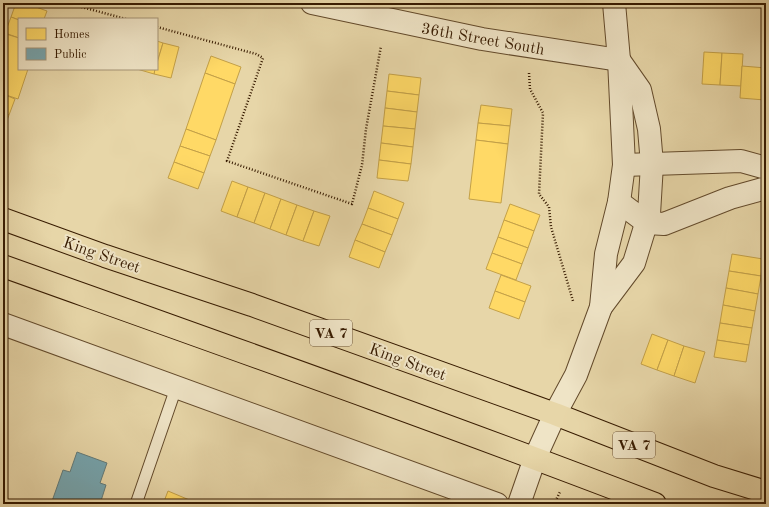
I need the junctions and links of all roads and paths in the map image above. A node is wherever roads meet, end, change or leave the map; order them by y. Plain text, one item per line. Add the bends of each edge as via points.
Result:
1 (67, 3) edge
2 (312, 3) edge
3 (614, 3) edge
4 (122, 18) edge
5 (158, 27) edge
6 (381, 46) dead end
7 (619, 60) junction
8 (529, 72) dead end
9 (652, 164) junction
10 (624, 165) junction
11 (766, 168) edge
12 (766, 188) edge
13 (619, 202) junction
14 (3, 219) edge
15 (647, 223) junction
16 (3, 266) edge
17 (573, 301) dead end
18 (601, 306) junction
19 (3, 324) edge
20 (176, 388) junction
21 (555, 414) junction
22 (535, 458) junction
23 (561, 488) dead end
24 (766, 492) edge
25 (136, 504) edge
26 (497, 504) edge
27 (519, 504) edge
28 (554, 504) edge
29 (654, 504) edge

1 - 4 path
2 - 7 street, 36th Street South via 482,39
3 - 7 street
5 - 6 path via 263,58 227,161 352,204 362,165
7 - 9 street via 640,90 649,129
7 - 10 street
8 - 17 path via 530,88 543,113 539,194 549,207 551,226
9 - 10 street
9 - 11 street via 741,161
9 - 15 street
10 - 13 street
12 - 15 street via 730,198 669,223
13 - 15 street
13 - 18 street via 606,254
14 - 21 main road, King Street / VA 7
15 - 18 street via 634,263
16 - 22 main road
18 - 21 street via 576,375
19 - 20 street
20 - 25 lane
20 - 26 street
21 - 22 street
21 - 24 main road, King Street / VA 7 via 714,476
22 - 27 street
22 - 29 main road
23 - 28 path

